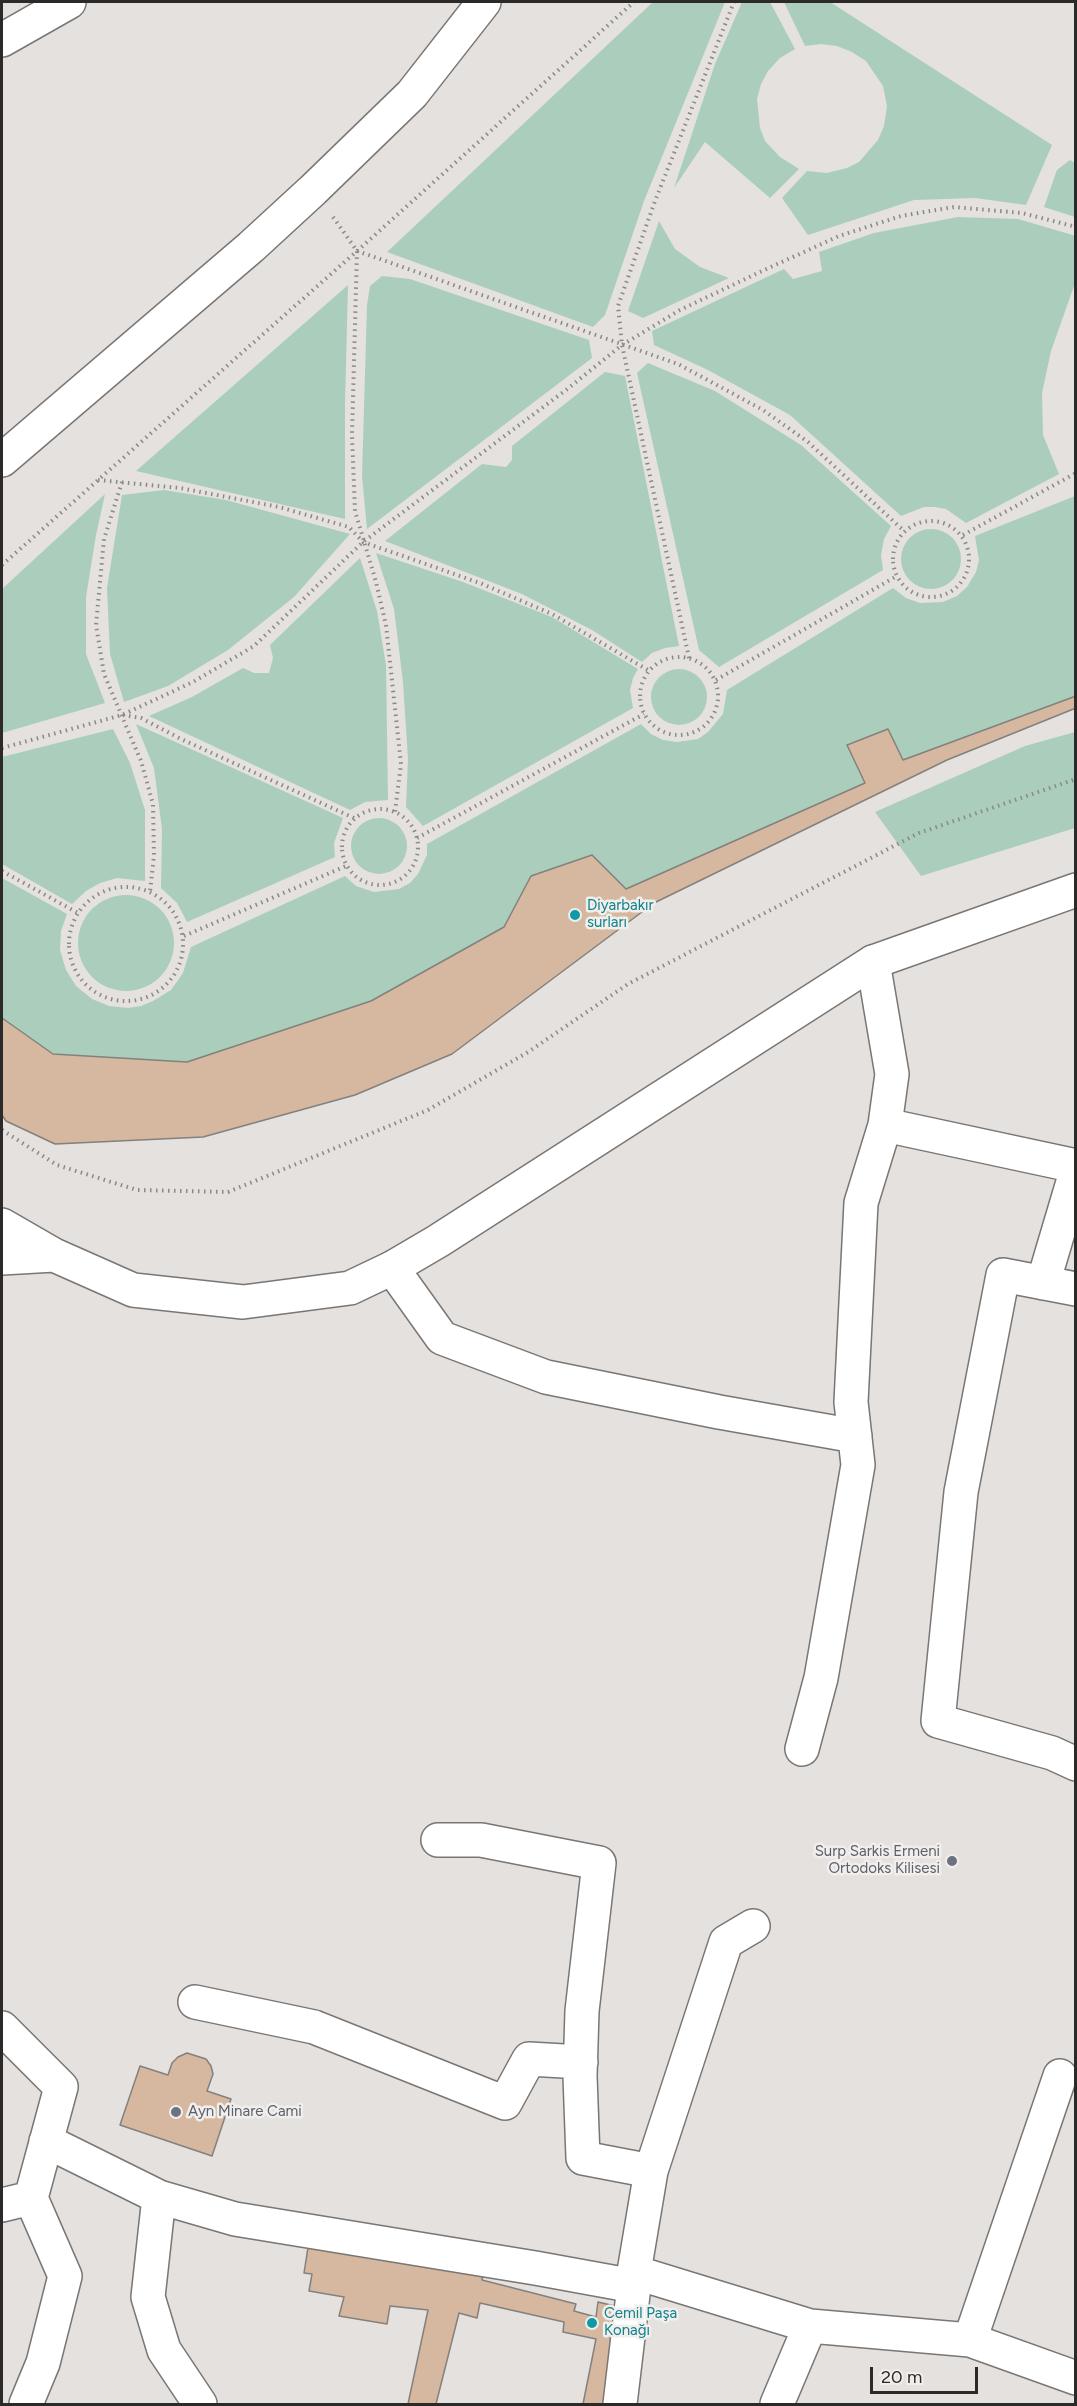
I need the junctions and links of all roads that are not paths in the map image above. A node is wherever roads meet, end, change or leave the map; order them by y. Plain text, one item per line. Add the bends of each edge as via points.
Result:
1 (69, 2) edge
2 (484, 2) edge
3 (2, 40) edge
4 (2, 460) edge
5 (1076, 890) edge
6 (873, 962) junction
7 (885, 1125) junction
8 (1076, 1166) edge
9 (1076, 1172) edge
10 (2, 1225) edge
11 (54, 1255) junction
12 (2, 1258) edge
13 (393, 1268) junction
14 (1043, 1282) junction
15 (1076, 1289) edge
16 (855, 1436) junction
17 (802, 1749) dead end
18 (1076, 1764) edge
19 (438, 1840) dead end
20 (753, 1926) dead end
21 (195, 2002) dead end
22 (2, 2028) edge
23 (580, 2062) junction
24 (1060, 2076) dead end
25 (46, 2141) junction
26 (651, 2171) junction
27 (159, 2197) junction
28 (16, 2201) edge
29 (634, 2279) junction
30 (810, 2326) junction
31 (970, 2340) junction
32 (1076, 2378) edge
33 (26, 2404) edge
34 (201, 2404) edge
35 (620, 2404) edge
36 (777, 2404) edge

1 - 3 street
2 - 4 street via 412,94 314,190
5 - 6 street
6 - 7 street via 892,1074
6 - 13 street
7 - 8 street
7 - 16 street via 861,1203 851,1402
9 - 14 street
10 - 11 street
11 - 12 street
11 - 13 street via 133,1290 243,1302 350,1288
13 - 16 street via 442,1338 546,1377
14 - 15 street
14 - 18 street via 1003,1275 961,1491 938,1721 1052,1753
16 - 17 street via 858,1465 849,1527 821,1678
19 - 23 street via 481,1840 599,1863
20 - 26 street via 726,1942
21 - 23 street via 314,2026 505,2103 529,2059
22 - 25 street via 61,2087
23 - 26 street via 583,2158
24 - 31 street
25 - 27 street
25 - 28 street
26 - 29 street
27 - 29 street via 235,2219 535,2268
27 - 34 street via 148,2297 164,2350
28 - 33 street via 65,2276 44,2363
29 - 30 street
29 - 35 street
30 - 31 street
30 - 36 street
31 - 32 street

